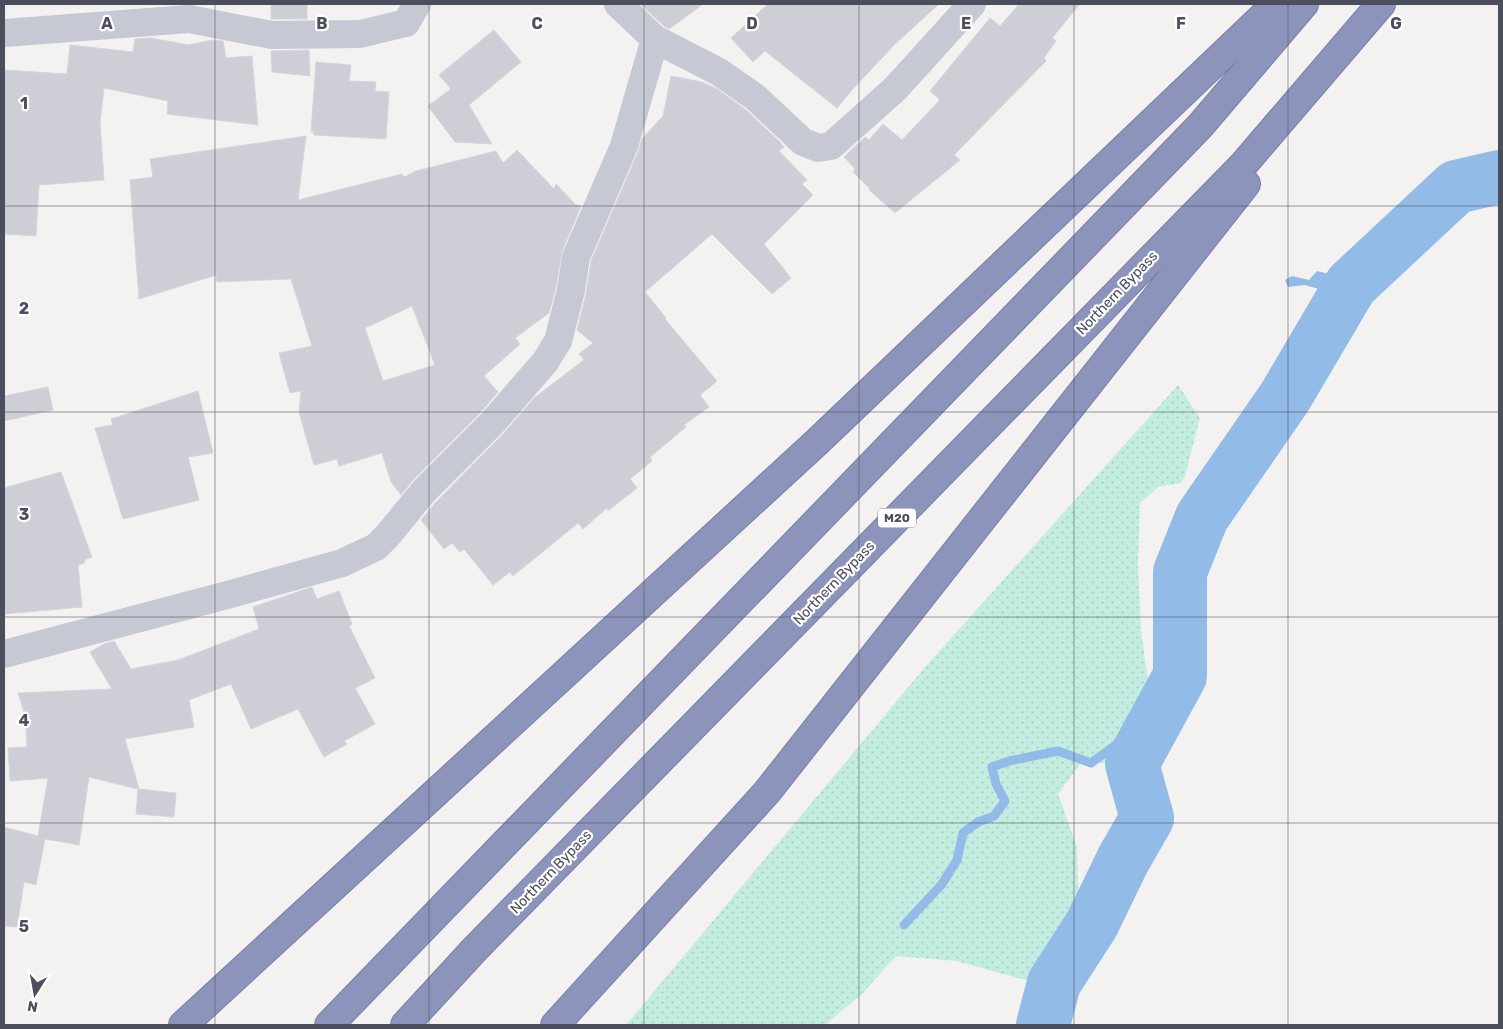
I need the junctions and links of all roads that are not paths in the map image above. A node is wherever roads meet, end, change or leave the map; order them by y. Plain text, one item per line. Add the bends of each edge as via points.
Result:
1 (417, 4) edge
2 (618, 4) edge
3 (972, 4) edge
4 (1276, 4) edge
5 (1304, 4) edge
6 (1381, 4) edge
7 (1388, 4) edge
8 (4, 33) edge
9 (655, 39) junction
10 (4, 654) edge
11 (184, 1025) edge
12 (329, 1025) edge
13 (405, 1025) edge
14 (555, 1025) edge

1 - 8 street via 406,23 360,34 272,35 189,19
2 - 9 street
3 - 9 street via 895,90 831,146 818,148 803,142 755,98 719,72
4 - 11 highway via 817,442
5 - 12 highway via 1200,126
6 - 13 highway, Northern Bypass / M20 via 1243,165 489,935
7 - 14 highway via 766,792
9 - 10 street via 624,146 576,256 558,341 545,362 492,424 424,491 388,535 367,552 342,563

